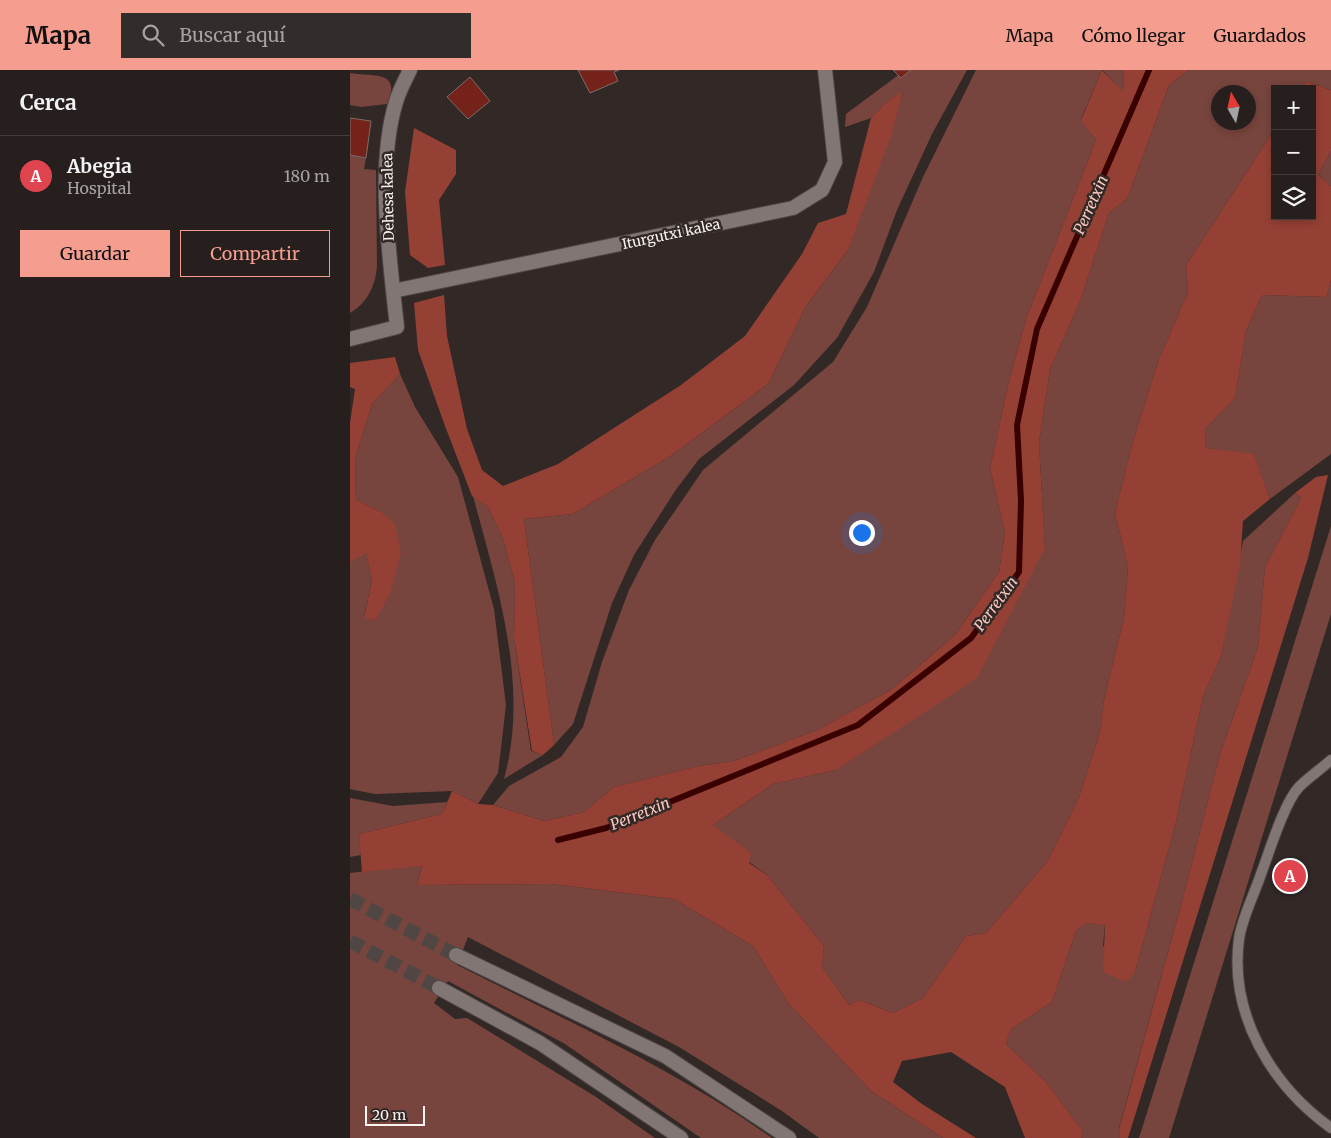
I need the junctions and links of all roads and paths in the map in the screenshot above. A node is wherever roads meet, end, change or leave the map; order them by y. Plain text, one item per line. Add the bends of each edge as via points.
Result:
1 (410, 70) edge
2 (825, 70) edge
3 (393, 291) junction
4 (350, 339) edge
5 (1331, 760) edge
6 (456, 955) tunnel mouth
7 (439, 988) tunnel mouth
8 (1331, 1128) edge
9 (681, 1138) edge
10 (789, 1138) edge

1 - 3 street, Dehesa kalea via 396,102 388,148 387,231
2 - 3 street, Iturgutxi kalea via 836,162 822,190 793,208
3 - 4 street, Dehesa kalea via 397,327
5 - 8 lane via 1298,789 1276,831 1240,937 1237,971 1242,1003 1268,1063 1291,1093
6 - 10 street via 664,1056
7 - 9 street via 540,1043

